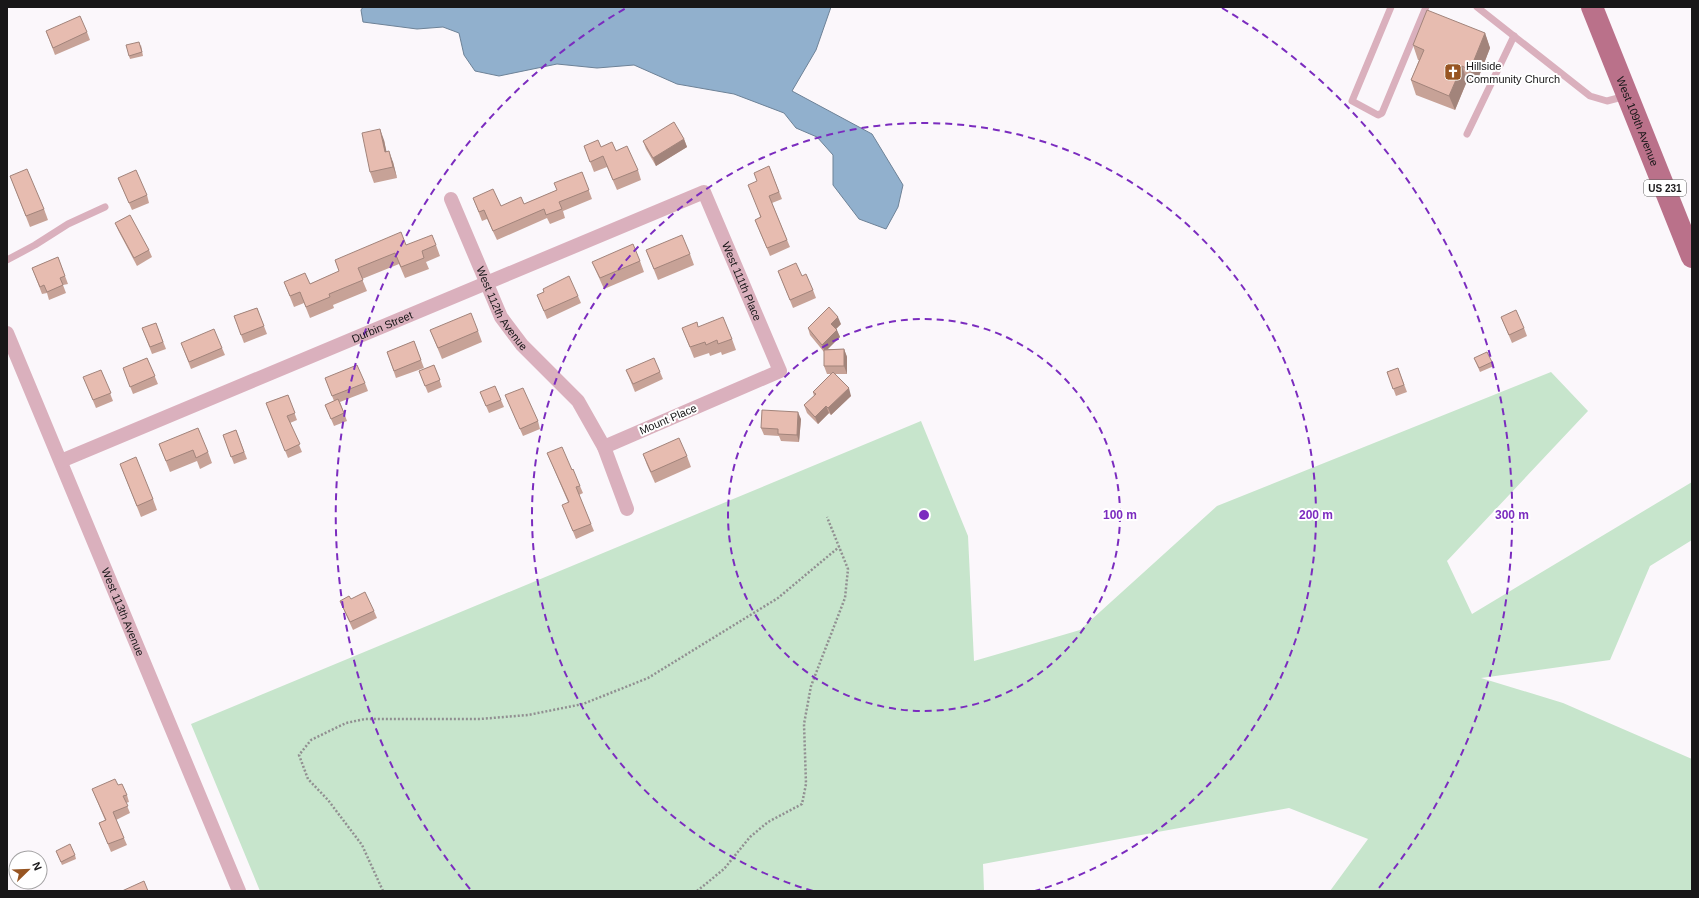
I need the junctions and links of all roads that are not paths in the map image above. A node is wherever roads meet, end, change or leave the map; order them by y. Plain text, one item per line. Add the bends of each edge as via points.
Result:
1 (1391, 7) edge
2 (1426, 7) edge
3 (1477, 7) edge
4 (1592, 7) edge
5 (1514, 36) junction
6 (1628, 96) junction
7 (1467, 134) dead end
8 (704, 192) joint
9 (451, 199) dead end
10 (105, 207) dead end
11 (1692, 257) edge
12 (7, 260) edge
13 (486, 283) junction
14 (7, 334) edge
15 (780, 371) joint
16 (604, 447) junction
17 (61, 461) junction
18 (627, 509) dead end
19 (238, 891) edge

1 - 2 lane via 1352,101 1378,115 1382,113
3 - 5 lane
4 - 6 main road, West 109th Avenue / US 231
5 - 6 lane via 1590,96 1607,101
5 - 7 lane
6 - 11 main road, West 109th Avenue / US 231
8 - 13 street, Durbin Street
8 - 15 street, West 111th Place
9 - 13 street, West 112th Avenue
10 - 12 lane via 68,224
13 - 16 street, West 112th Avenue via 501,317 522,345 578,401
13 - 17 street, Durbin Street
14 - 17 street, West 113th Avenue
15 - 16 street, Mount Place
16 - 18 street
17 - 19 street, West 113th Avenue

